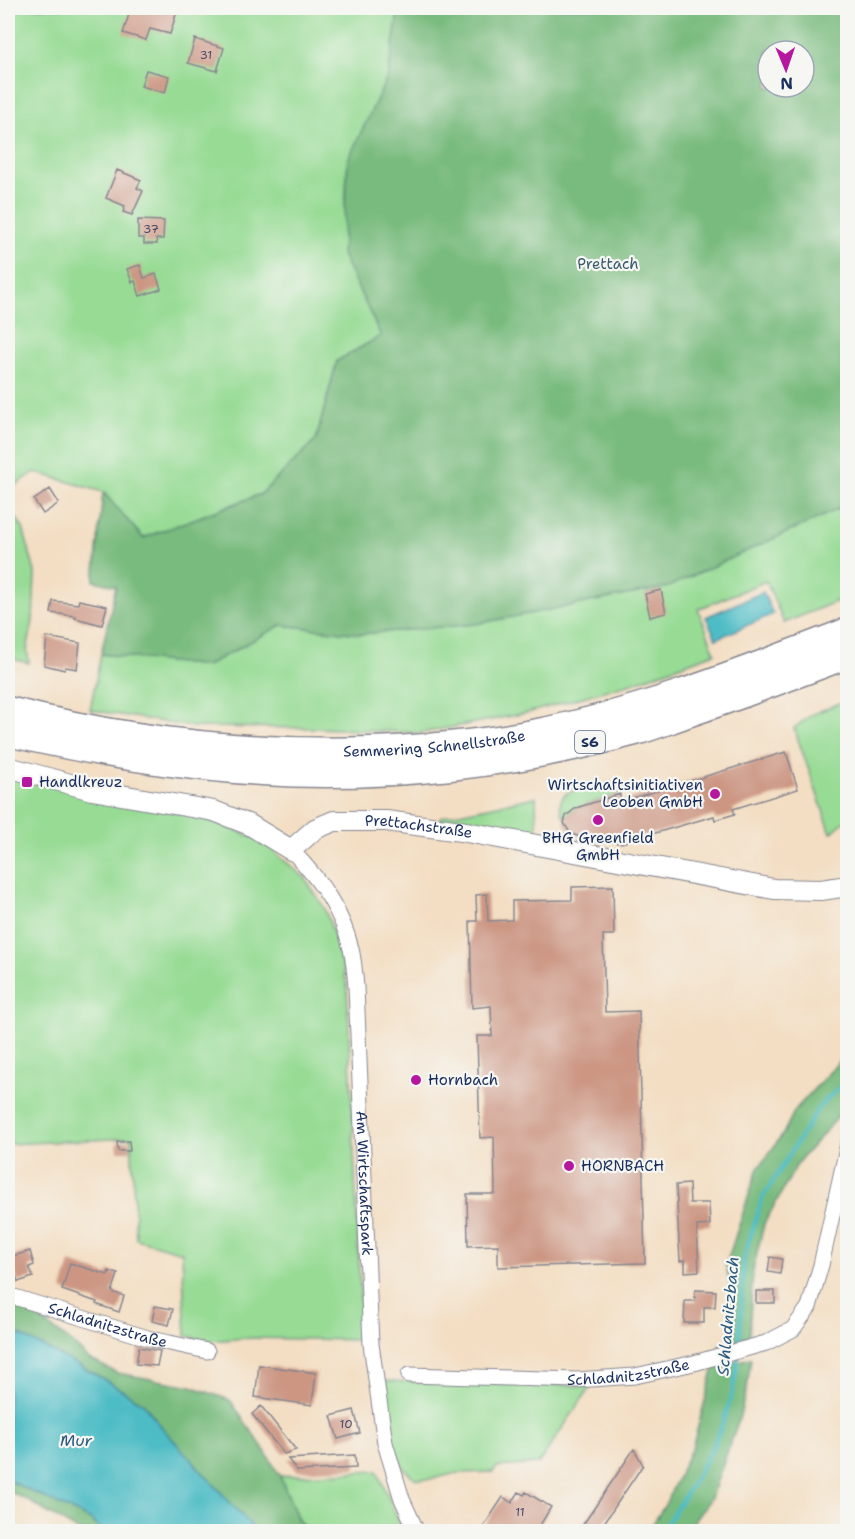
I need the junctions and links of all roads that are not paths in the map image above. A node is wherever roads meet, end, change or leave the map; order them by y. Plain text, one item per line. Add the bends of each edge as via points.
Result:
1 (848, 632) edge
2 (848, 654) edge
3 (8, 711) edge
4 (8, 732) edge
5 (264, 761) junction
6 (320, 763) junction
7 (8, 767) edge
8 (291, 850) junction
9 (848, 886) edge
10 (848, 1144) edge
11 (8, 1295) edge
12 (207, 1352) dead end
13 (409, 1375) dead end
14 (417, 1532) edge

1 - 6 highway, Semmering Schnellstraße / S6 via 642,707 537,734
2 - 6 highway, Semmering Schnellstraße / S6 via 636,731 541,753 431,769
3 - 5 highway, Semmering Schnellstraße / S6
4 - 5 highway, Semmering Schnellstraße / S6 via 195,765
5 - 6 highway, Semmering Schnellstraße / S6
7 - 8 street via 92,790 214,811 250,825
8 - 9 street, Prettachstraße via 315,829 334,821 386,821 452,829 774,889
8 - 14 street, Am Wirtschaftspark via 310,868 327,894 351,949 373,1364 385,1443
10 - 13 street, Schladnitzstraße via 809,1307 793,1329 766,1343 635,1376 577,1380
11 - 12 street, Schladnitzstraße

